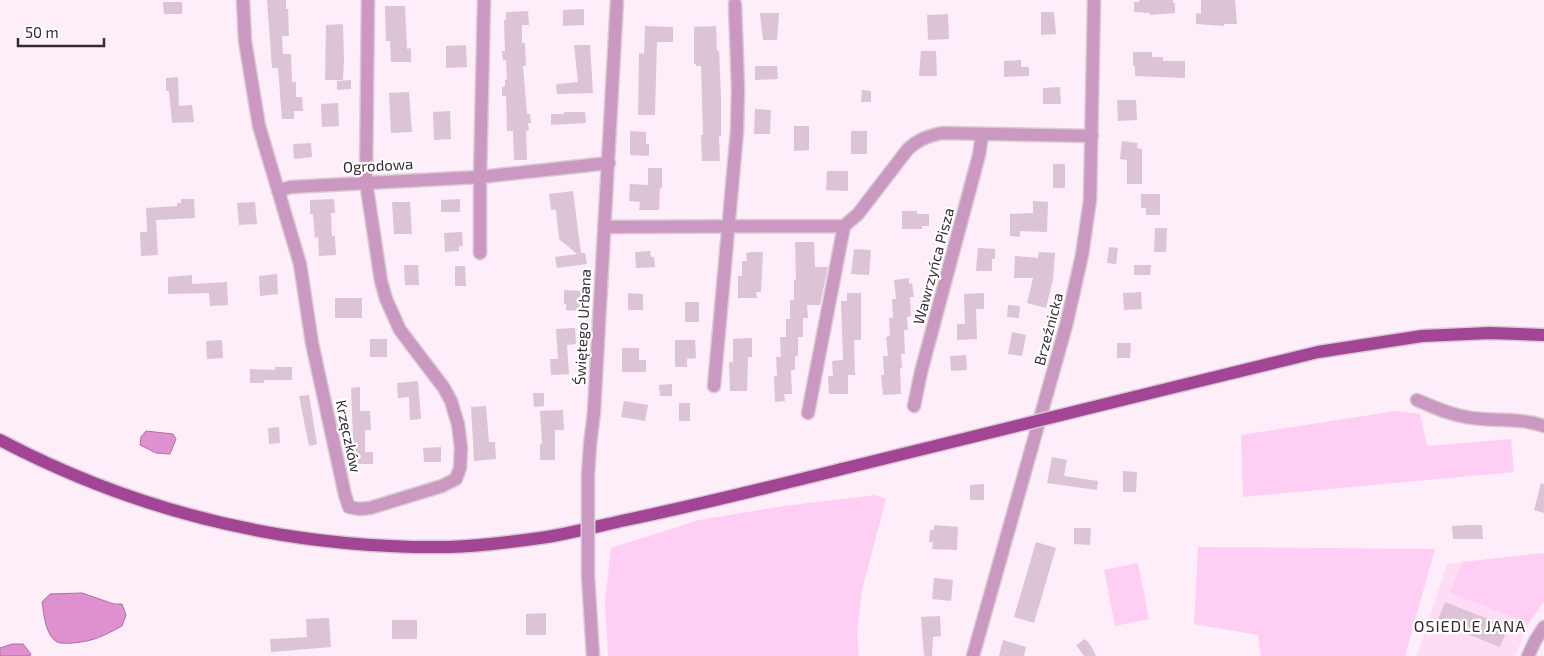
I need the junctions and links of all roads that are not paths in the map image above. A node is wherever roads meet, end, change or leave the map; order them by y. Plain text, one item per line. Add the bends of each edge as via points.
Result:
1 (243, 0) edge
2 (368, 0) edge
3 (484, 0) edge
4 (617, 0) edge
5 (1094, 0) edge
6 (735, 4) dead end
7 (982, 135) junction
8 (1092, 136) junction
9 (609, 163) junction
10 (480, 177) junction
11 (366, 182) junction
12 (278, 191) junction
13 (728, 226) junction
14 (844, 226) junction
15 (604, 227) junction
16 (480, 253) dead end
17 (1544, 335) edge
18 (714, 386) dead end
19 (1417, 400) dead end
20 (914, 406) dead end
21 (808, 413) dead end
22 (1544, 426) edge
23 (0, 440) edge
24 (1544, 627) edge
25 (593, 656) edge
26 (973, 656) edge
27 (1528, 656) edge

1 - 12 street, Krzęczków via 252,88 259,126
2 - 11 street
3 - 10 street
4 - 9 street, Świętego Urbana
5 - 8 street, Brzeźnicka
6 - 13 street via 737,131
7 - 8 street
7 - 14 street via 942,134 917,141 858,214
7 - 20 street, Wawrzyńca Pisza
8 - 26 street, Brzeźnicka via 1090,200 1084,246 1066,326
9 - 10 street, Ogrodowa
9 - 15 street, Świętego Urbana
10 - 11 street, Ogrodowa
10 - 16 street
11 - 12 street, Ogrodowa via 291,187
11 - 12 street, Krzęczków via 386,299 408,342 451,401 461,448 456,479 370,508 349,507 345,495 312,343 300,264
13 - 14 street
13 - 15 street
13 - 18 street
14 - 21 street
15 - 25 street, Świętego Urbana, bridge via 588,476 588,575
17 - 23 main road, bridge via 1422,336 1318,352 690,507 542,538 451,547 348,544 250,530 123,495
19 - 22 street via 1467,418 1533,422
24 - 27 street

